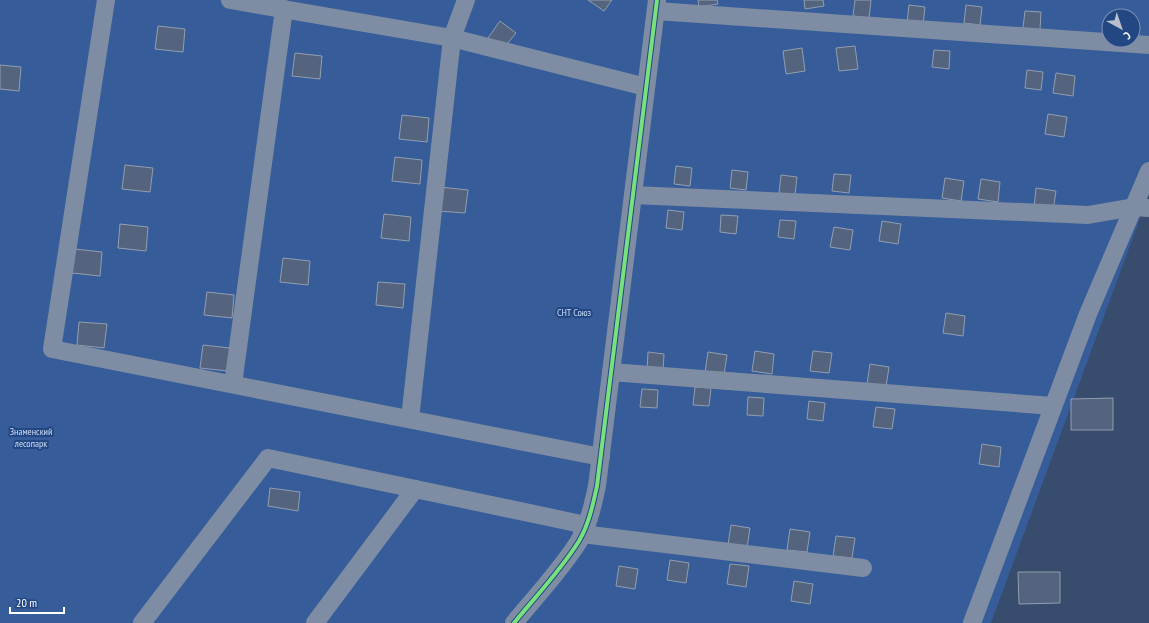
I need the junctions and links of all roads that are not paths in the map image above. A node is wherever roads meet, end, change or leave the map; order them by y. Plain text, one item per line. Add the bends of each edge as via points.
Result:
1 (106, 0) edge
2 (230, 0) edge
3 (466, 0) edge
4 (657, 5) edge
5 (284, 9) junction
6 (452, 38) junction
7 (1149, 45) edge
8 (646, 87) junction
9 (1149, 171) edge
10 (633, 195) junction
11 (1141, 207) edge
12 (610, 372) junction
13 (233, 384) junction
14 (1053, 406) junction
15 (410, 419) junction
16 (601, 457) junction
17 (415, 489) junction
18 (584, 529) junction
19 (863, 568) dead end
20 (142, 623) edge
21 (315, 623) edge
22 (514, 623) edge
23 (972, 623) edge

1 - 13 street via 52,348
2 - 5 street
3 - 6 street
4 - 7 street
4 - 8 street
5 - 6 street
5 - 13 street
6 - 8 street
6 - 15 street
8 - 10 street
9 - 11 street
10 - 11 street via 1088,215
10 - 12 street
11 - 14 street via 1088,314
12 - 14 street
12 - 16 street
13 - 15 street
14 - 23 street
15 - 16 street
16 - 18 street via 597,486
17 - 18 street
17 - 20 street via 268,458
17 - 21 street
18 - 19 street
18 - 22 street via 562,564

